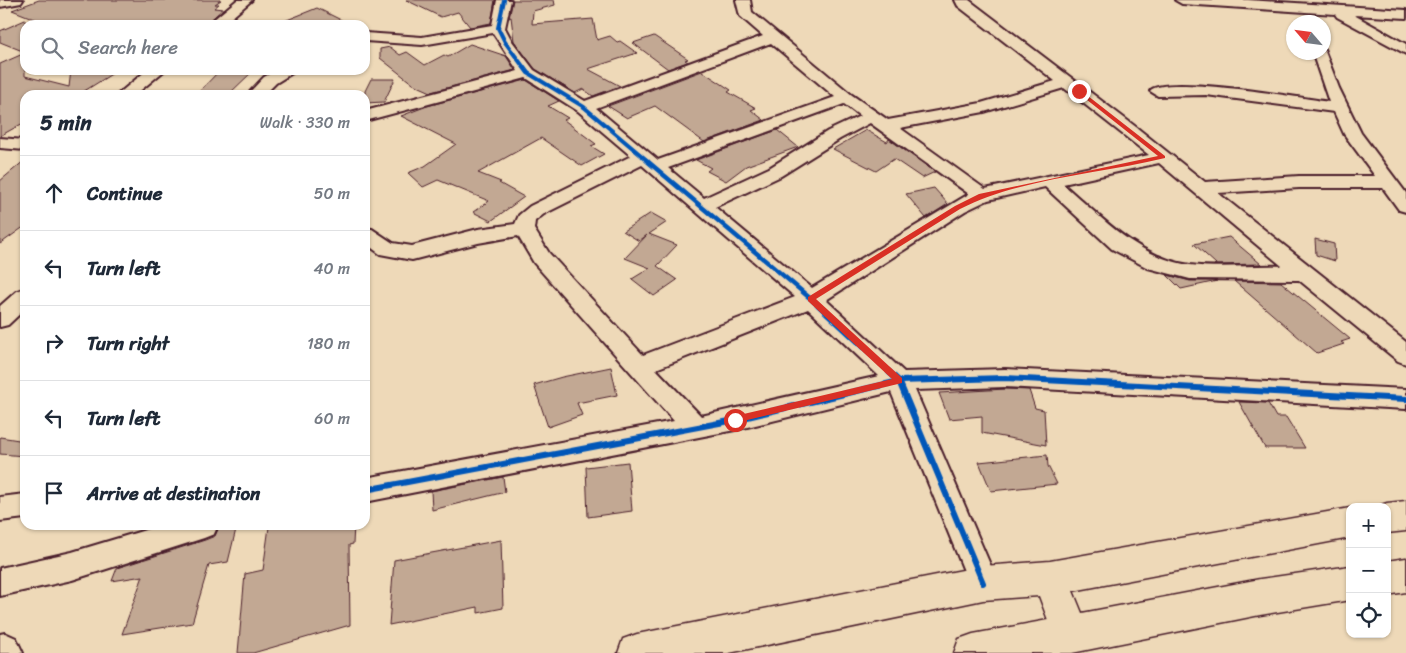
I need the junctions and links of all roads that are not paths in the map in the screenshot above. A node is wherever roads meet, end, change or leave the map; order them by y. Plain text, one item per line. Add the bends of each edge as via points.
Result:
1 (16, 0) edge
2 (245, 0) edge
3 (504, 0) edge
4 (743, 0) edge
5 (962, 0) edge
6 (1182, 0) edge
7 (0, 3) edge
8 (1306, 4) edge
9 (1327, 10) junction
10 (1406, 14) edge
11 (220, 20) edge
12 (498, 28) junction
13 (370, 37) edge
14 (773, 37) junction
15 (1406, 50) edge
16 (1322, 60) edge
17 (528, 73) junction
18 (151, 75) edge
19 (280, 75) edge
20 (1066, 82) junction
21 (131, 90) edge
22 (260, 90) edge
23 (1158, 91) dead end
24 (846, 98) junction
25 (584, 106) junction
26 (1340, 108) junction
27 (370, 115) edge
28 (878, 121) junction
29 (0, 143) edge
30 (20, 145) edge
31 (1163, 157) junction
32 (649, 162) junction
33 (1048, 180) junction
34 (1387, 182) junction
35 (1200, 188) junction
36 (982, 195) junction
37 (702, 206) junction
38 (1406, 206) edge
39 (524, 229) junction
40 (370, 237) edge
41 (1303, 273) junction
42 (811, 299) junction
43 (20, 301) edge
44 (0, 319) edge
45 (1406, 354) edge
46 (639, 366) junction
47 (899, 381) junction
48 (1406, 399) edge
49 (694, 427) junction
50 (370, 489) edge
51 (20, 507) edge
52 (0, 509) edge
53 (1406, 516) edge
54 (1391, 518) edge
55 (1346, 524) edge
56 (182, 530) edge
57 (1406, 575) edge
58 (1391, 577) edge
59 (1050, 578) junction
60 (0, 582) edge
61 (983, 584) junction
62 (1346, 585) edge
63 (1072, 634) junction
64 (0, 650) edge
65 (989, 651) edge
66 (7, 653) edge
67 (637, 653) edge

1 - 7 street
2 - 11 street
3 - 12 street
4 - 14 street via 745,13
5 - 20 street
6 - 8 street
8 - 9 street
9 - 10 street
9 - 15 street
12 - 13 street via 422,41
12 - 17 street
14 - 24 street
14 - 25 street
16 - 26 street
17 - 25 street
17 - 27 street
18 - 21 street
19 - 22 street
20 - 28 street via 984,107
20 - 31 street
23 - 26 street via 1206,90
24 - 28 street
24 - 32 street
25 - 32 street
26 - 34 street via 1352,134
28 - 36 street
28 - 37 street via 834,135 774,172
29 - 30 street
31 - 33 street
31 - 35 street
32 - 37 street
32 - 39 street via 536,210 526,219
33 - 36 street
33 - 41 street via 1119,244 1155,263 1190,272
34 - 35 street via 1299,182
34 - 38 street
35 - 41 street
36 - 42 street
37 - 42 street
39 - 40 street via 478,236 412,253 387,249
39 - 46 street via 541,258
41 - 45 street via 1368,320
42 - 46 street
42 - 47 street
43 - 44 street
46 - 49 street
47 - 48 street via 1005,378
47 - 49 street
47 - 61 street
49 - 50 street
51 - 52 street
53 - 54 main road
55 - 59 main road
56 - 60 street via 72,566
57 - 58 main road
59 - 61 main road
59 - 63 main road
61 - 67 main road
62 - 63 main road
63 - 65 main road
64 - 66 street via 5,649

